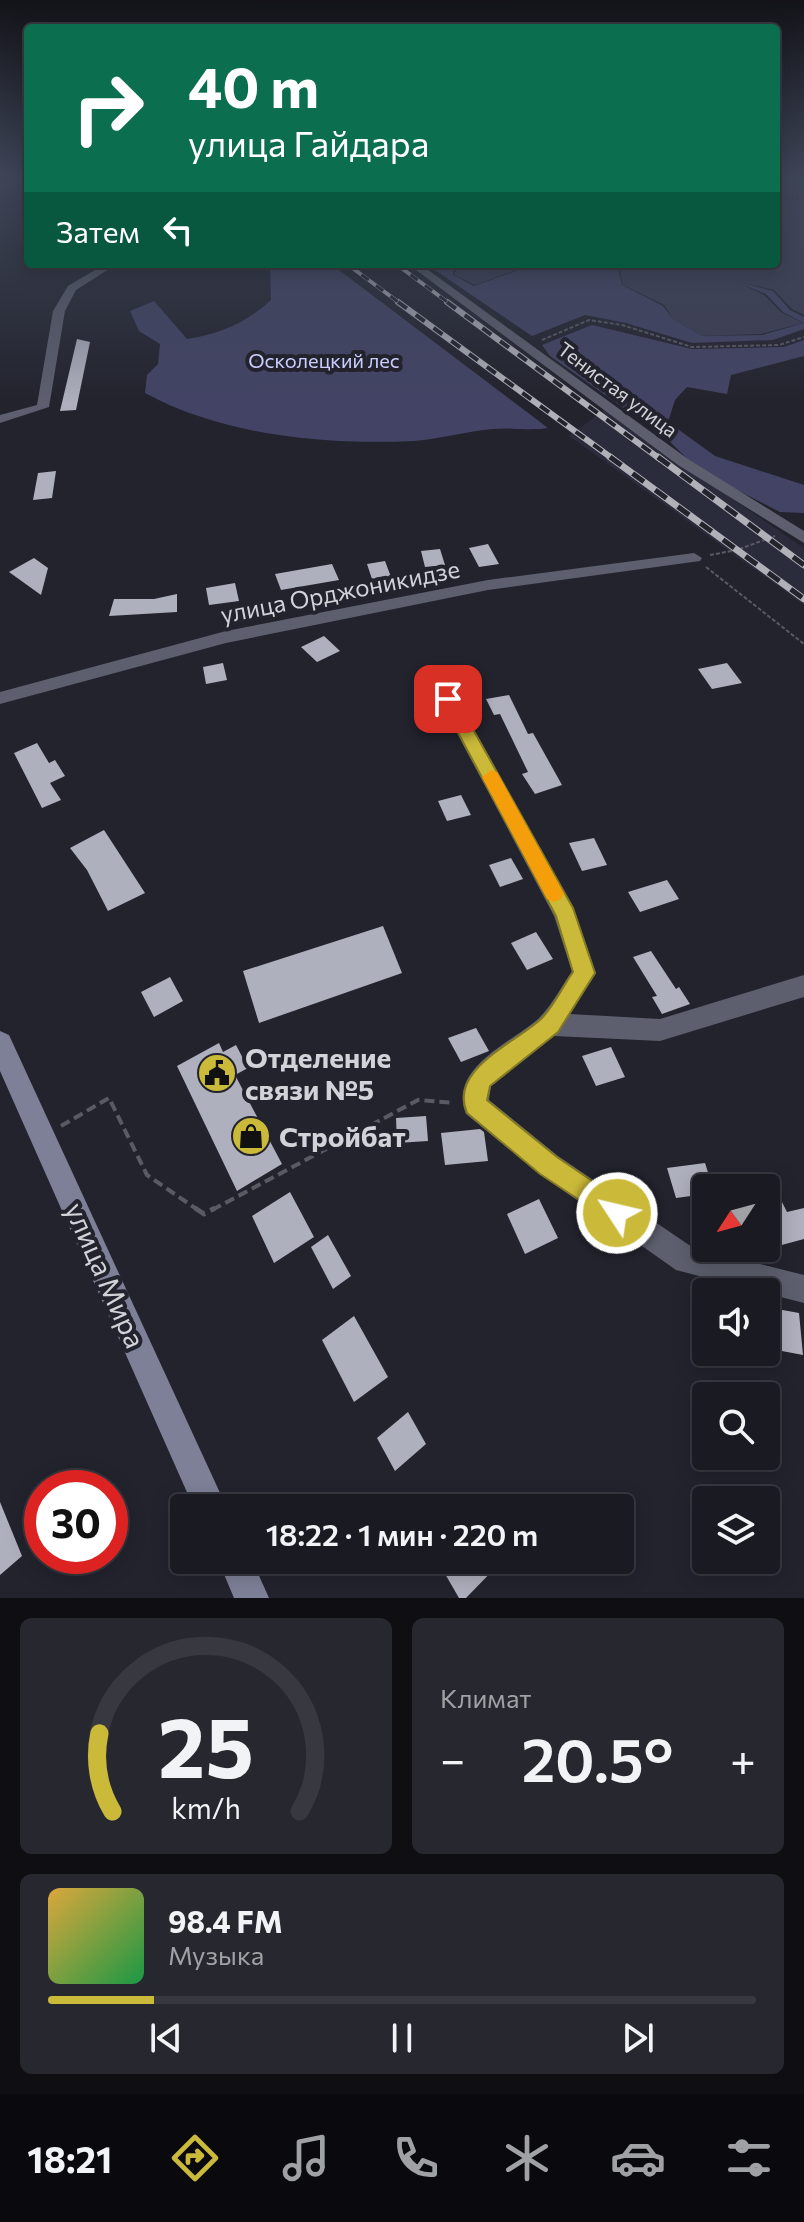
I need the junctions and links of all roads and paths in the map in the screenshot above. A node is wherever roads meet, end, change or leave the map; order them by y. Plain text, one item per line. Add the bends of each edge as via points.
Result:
1 (105, 268) edge
2 (418, 268) edge
3 (804, 337) edge
4 (527, 347) junction
5 (0, 419) edge
6 (801, 532) edge
7 (694, 558) junction
8 (804, 644) edge
9 (0, 698) edge
10 (448, 699) dead end
11 (804, 986) edge
12 (550, 1024) junction
13 (0, 1043) edge
14 (475, 1105) junction
15 (44, 1136) junction
16 (804, 1289) edge
17 (205, 1494) edge
18 (241, 1574) edge
19 (252, 1598) edge

1 - 5 street via 72,288 59,311 43,407
2 - 4 street, Тенистая улица
3 - 4 path via 779,345 692,347 589,320
4 - 6 street, Тенистая улица via 683,462
6 - 7 path
7 - 8 path
7 - 9 street, улица Орджоникидзе via 488,585 242,634
10 - 12 street via 565,914 584,973
11 - 12 street via 660,1030
12 - 14 street via 480,1079
13 - 15 main road, улица Мира
14 - 15 path via 418,1100 204,1214 147,1175 109,1098
14 - 16 street via 549,1165 686,1260
15 - 17 main road, улица Мира
18 - 19 main road

